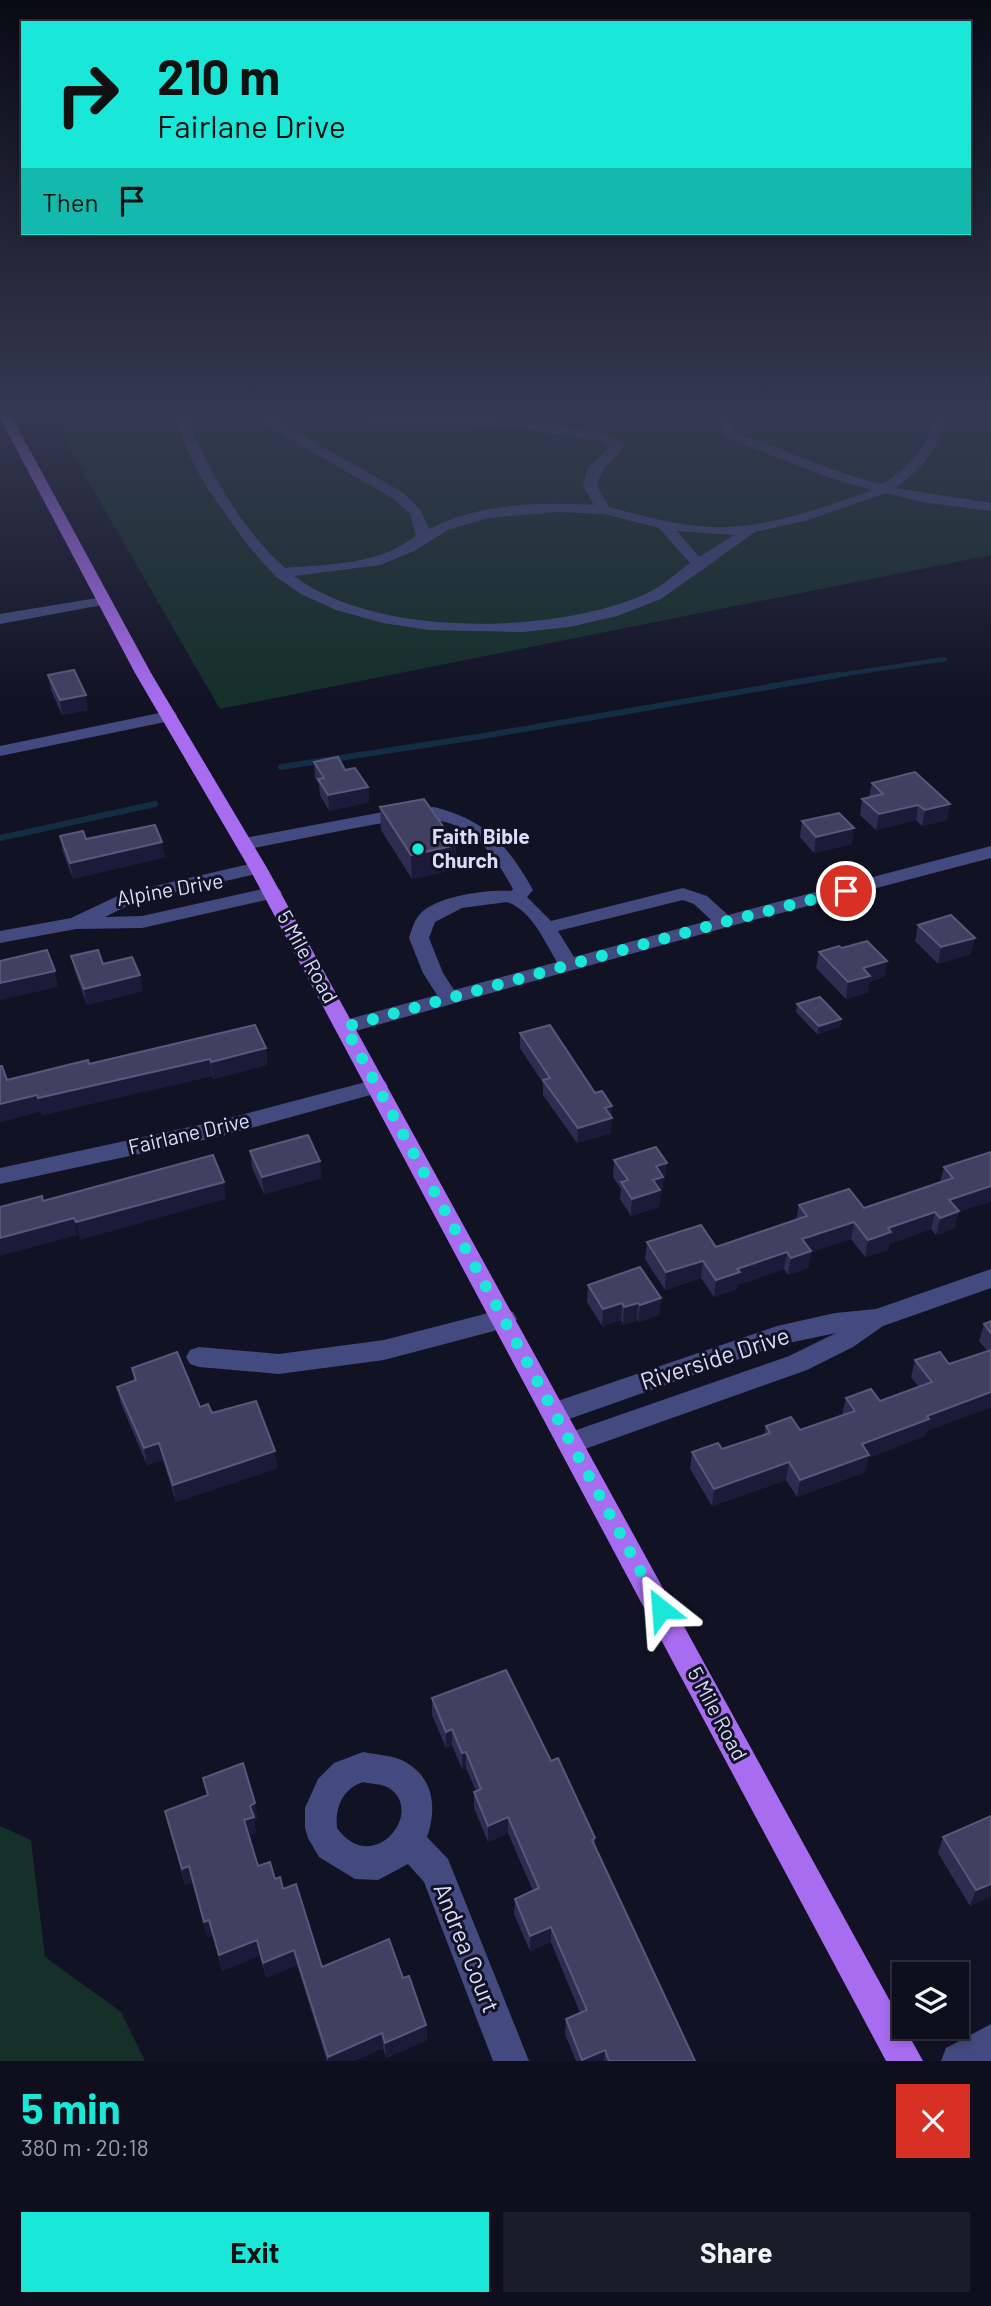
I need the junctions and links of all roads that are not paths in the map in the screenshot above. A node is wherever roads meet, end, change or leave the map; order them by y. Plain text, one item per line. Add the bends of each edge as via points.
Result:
1 (54, 506) edge
2 (226, 506) edge
3 (412, 506) edge
4 (602, 506) edge
5 (836, 506) edge
6 (604, 510) junction
7 (666, 526) junction
8 (751, 530) junction
9 (423, 537) junction
10 (698, 564) junction
11 (280, 573) junction
12 (103, 601) junction
13 (0, 619) edge
14 (169, 716) junction
15 (0, 751) edge
16 (244, 844) junction
17 (991, 852) edge
18 (258, 868) junction
19 (272, 893) junction
20 (515, 898) junction
21 (724, 922) junction
22 (76, 923) junction
23 (546, 928) junction
24 (0, 937) edge
25 (569, 965) junction
26 (450, 999) junction
27 (345, 1027) junction
28 (377, 1086) junction
29 (0, 1176) edge
30 (991, 1278) edge
31 (877, 1318) junction
32 (504, 1319) junction
33 (199, 1357) dead end
34 (555, 1413) junction
35 (571, 1443) junction
36 (410, 1842) dead end
37 (991, 2042) edge
38 (511, 2061) edge
39 (905, 2061) edge
40 (959, 2061) edge

1 - 12 main road, 5 Mile Road
2 - 11 street
3 - 9 street via 422,520
4 - 6 street
5 - 8 street
6 - 7 street
6 - 9 street via 518,509 461,521
7 - 8 street
7 - 10 street
8 - 10 street
9 - 11 street via 394,557
10 - 11 street via 647,600 610,612 569,622 480,629 428,625 349,610 306,591
12 - 13 street
12 - 14 main road, 5 Mile Road
14 - 15 street
14 - 16 main road, 5 Mile Road
16 - 18 main road, 5 Mile Road
16 - 20 street via 399,814 434,812 467,824 505,857 523,890
17 - 21 street
18 - 19 main road, 5 Mile Road
18 - 22 street, Alpine Drive via 131,897
19 - 22 street, Alpine Drive via 142,922
19 - 27 main road, 5 Mile Road
20 - 23 street
20 - 26 street via 456,904 426,918 419,938
21 - 23 street via 694,895 683,894
21 - 25 street
22 - 24 street, Alpine Drive
23 - 25 street
25 - 26 street
26 - 27 street
27 - 28 main road, 5 Mile Road
28 - 29 street, Fairlane Drive via 222,1128
28 - 32 main road, 5 Mile Road
30 - 31 street, Riverside Drive
31 - 34 street, Riverside Drive via 777,1336
31 - 35 street, Riverside Drive via 798,1363
32 - 33 street via 384,1350 279,1364
32 - 34 main road, 5 Mile Road
34 - 35 main road, 5 Mile Road
35 - 39 main road, 5 Mile Road
36 - 38 street, Andrea Court via 436,1871
37 - 40 street

